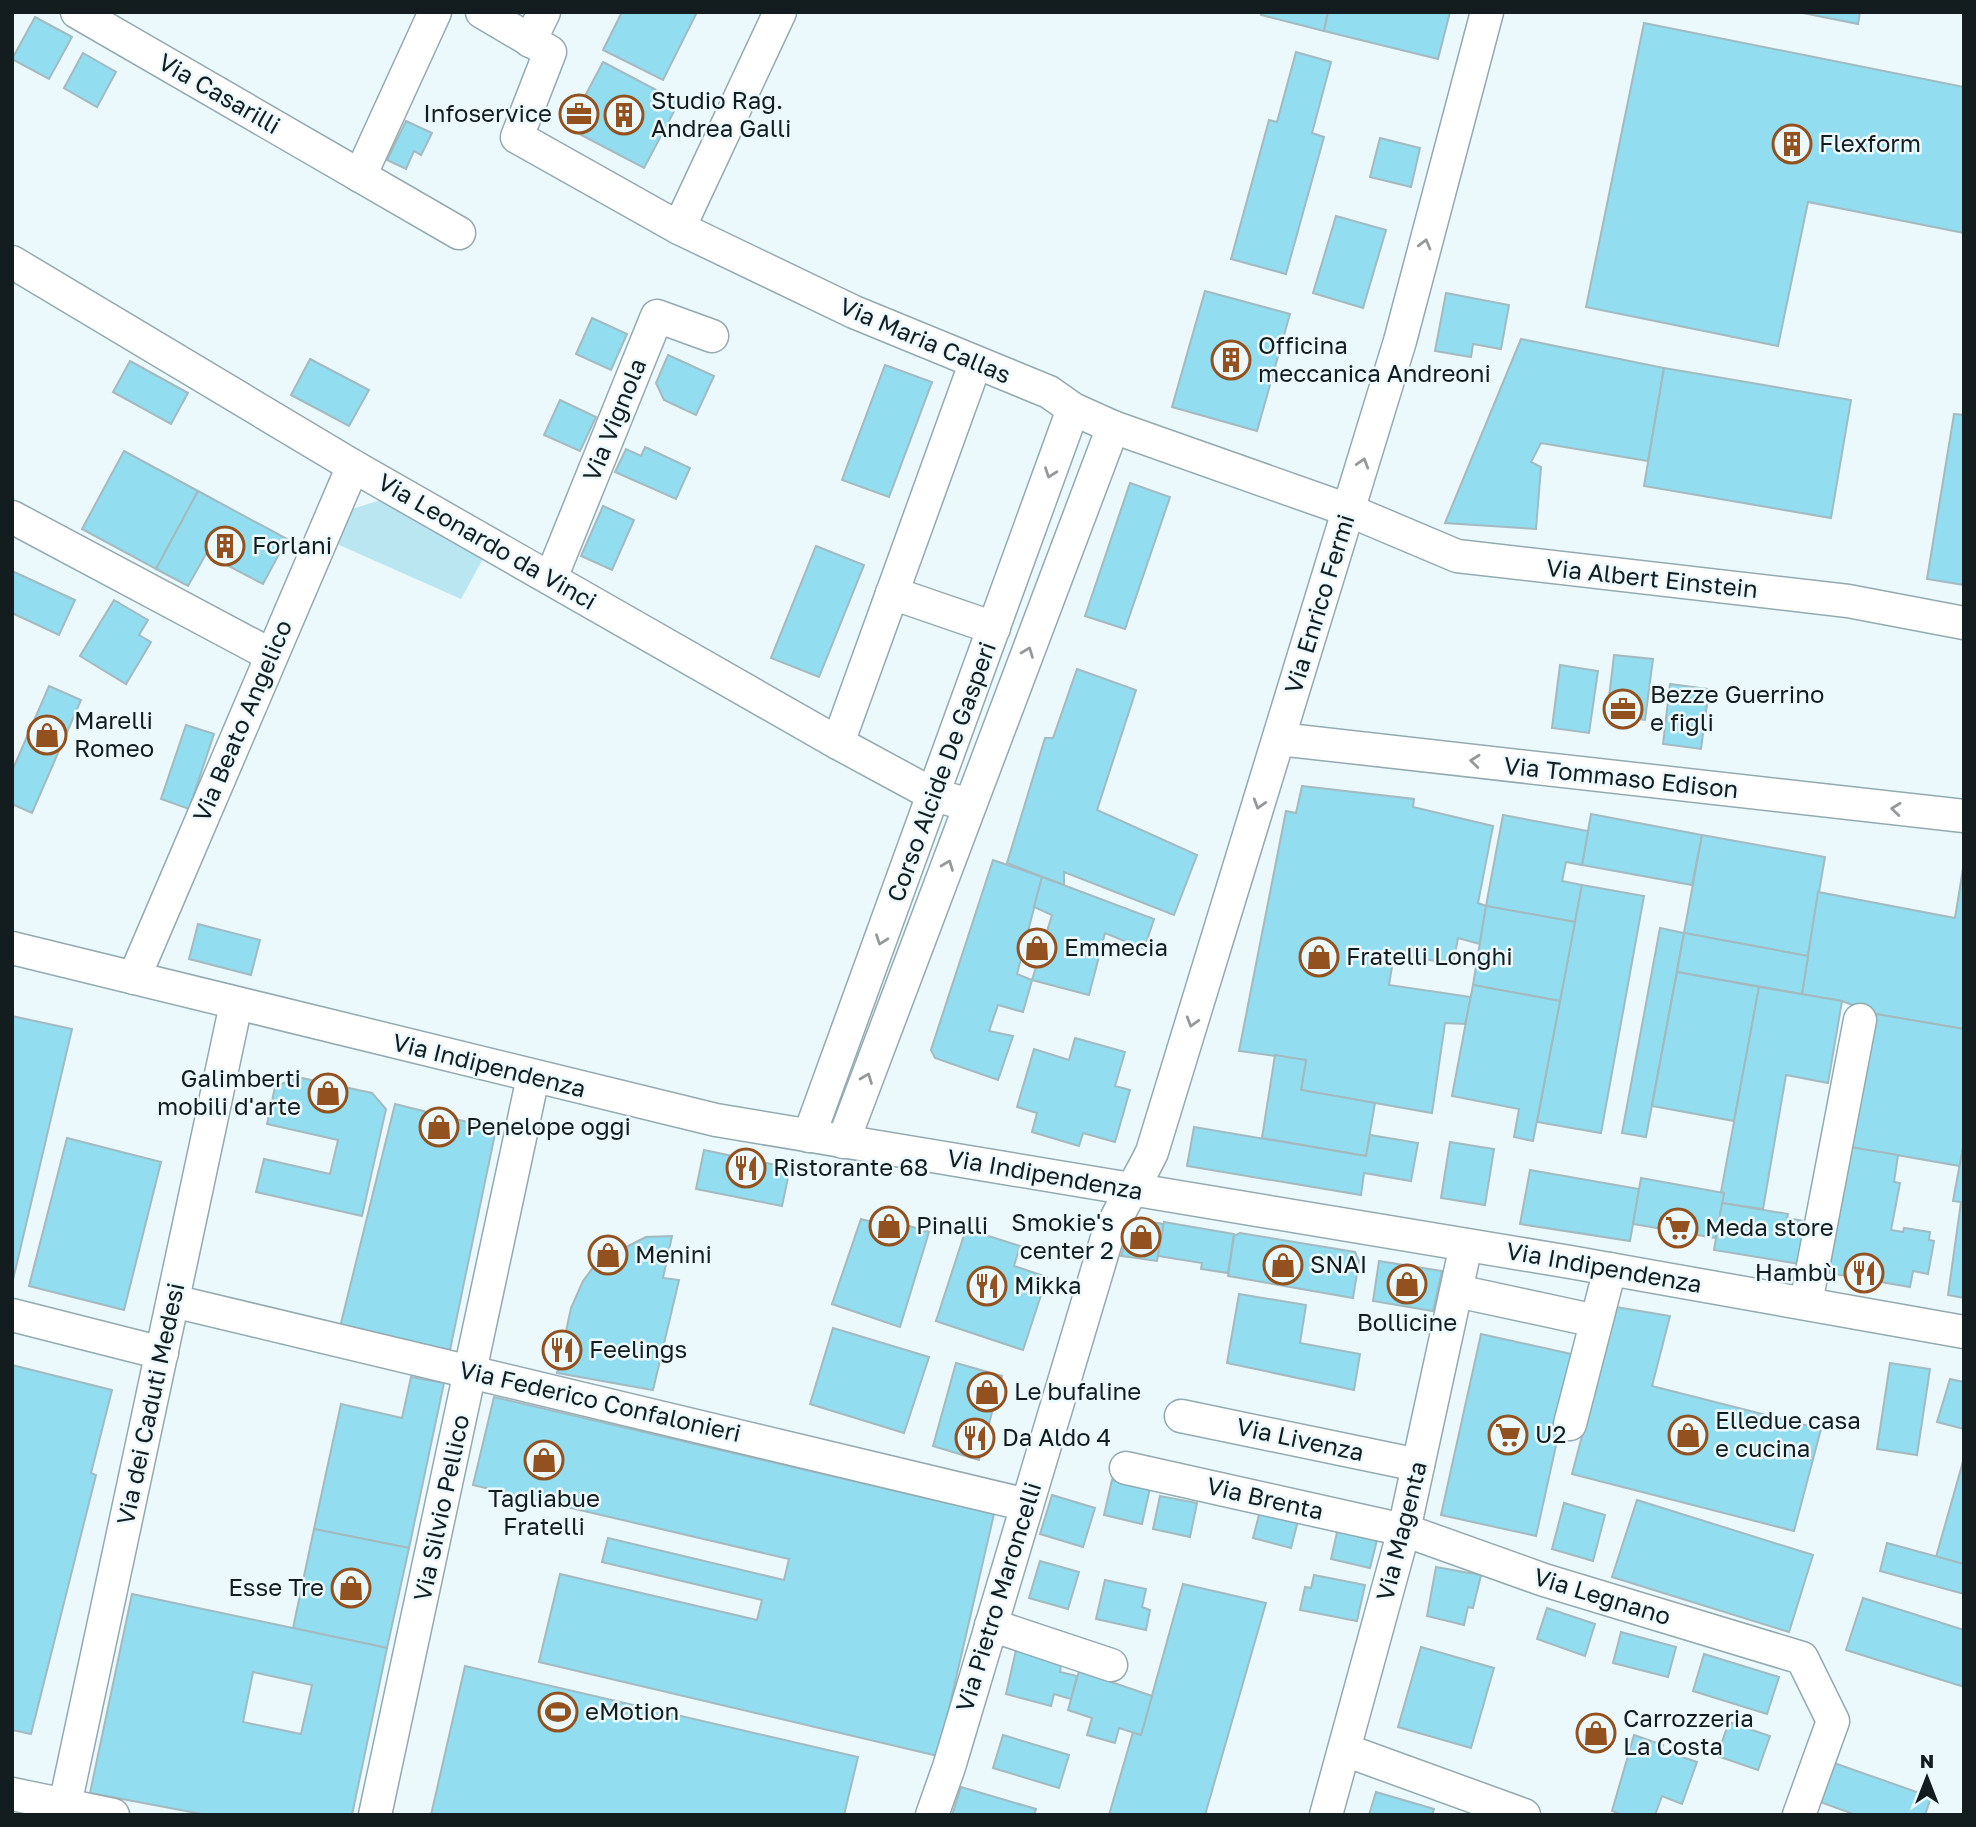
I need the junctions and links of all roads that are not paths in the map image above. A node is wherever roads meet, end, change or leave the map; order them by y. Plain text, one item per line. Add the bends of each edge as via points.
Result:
1 (77, 12) edge
2 (435, 12) edge
3 (482, 12) edge
4 (544, 12) edge
5 (780, 12) edge
6 (1487, 12) edge
7 (530, 41) junction
8 (360, 176) junction
9 (680, 228) junction
10 (459, 233) dead end
11 (12, 262) edge
12 (712, 337) dead end
13 (975, 364) junction
14 (1073, 409) junction
15 (1113, 427) junction
16 (353, 466) junction
17 (1348, 510) junction
18 (12, 517) edge
19 (551, 578) junction
20 (892, 593) junction
21 (1964, 623) edge
22 (994, 628) junction
23 (271, 655) junction
24 (1279, 739) junction
25 (838, 743) junction
26 (934, 795) junction
27 (970, 805) junction
28 (1964, 817) edge
29 (12, 948) edge
30 (134, 978) junction
31 (236, 1004) junction
32 (1860, 1020) dead end
33 (533, 1077) junction
34 (810, 1136) junction
35 (843, 1142) junction
36 (1134, 1190) junction
37 (1466, 1245) junction
38 (1610, 1269) junction
39 (1457, 1291) junction
40 (173, 1301) junction
41 (1807, 1303) junction
42 (12, 1315) edge
43 (1596, 1321) junction
44 (1964, 1332) edge
45 (162, 1353) junction
46 (471, 1371) junction
47 (1181, 1416) dead end
48 (1570, 1424) dead end
49 (1419, 1465) junction
50 (1126, 1468) dead end
51 (1027, 1505) junction
52 (1404, 1530) junction
53 (991, 1625) junction
54 (1111, 1665) dead end
55 (1345, 1751) junction
56 (949, 1767) junction
57 (12, 1794) edge
58 (65, 1805) junction
59 (113, 1815) edge
60 (376, 1815) edge
61 (920, 1815) edge
62 (932, 1815) edge
63 (1325, 1815) edge
64 (1524, 1815) edge
65 (1799, 1815) edge

1 - 8 street, Via Casarilli
2 - 8 street
3 - 7 street
4 - 7 street
5 - 9 street
17 -> 6 street, Via Enrico Fermi via 1399,341
7 - 9 street, Via Maria Callas via 550,52 517,137
8 - 10 street, Via Casarilli
9 - 13 street, Via Maria Callas
11 - 16 street, Via Leonardo da Vinci
12 - 19 street, Via Vignola via 657,316
13 - 14 street, Via Maria Callas via 1049,392
13 - 20 street
14 - 15 street, Via Maria Callas
14 -> 22 street, Corso Alcide De Gasperi
15 - 17 street, Via Maria Callas
27 -> 15 street, Corso Alcide De Gasperi
16 - 19 street, Via Leonardo da Vinci
16 - 23 street, Via Beato Angelico
17 - 21 street, Via Albert Einstein via 1457,556 1848,601
17 - 24 street, Via Enrico Fermi
18 - 23 street
19 - 25 street, Via Leonardo da Vinci
20 - 22 street
20 - 25 street
22 - 26 street, Corso Alcide De Gasperi
23 - 30 street, Via Beato Angelico
28 -> 24 street, Via Tommaso Edison
24 -> 36 street, Via Enrico Fermi via 1152,1152
25 - 26 street, Via Leonardo da Vinci
26 - 27 street, Via Leonardo da Vinci
26 -> 34 street, Corso Alcide De Gasperi
35 -> 27 street, Corso Alcide De Gasperi
29 - 30 street, Via Indipendenza
30 - 31 street, Via Indipendenza
31 - 33 street, Via Indipendenza
31 - 40 street, Via dei Caduti Medesi
32 - 41 street
33 - 34 street, Via Indipendenza via 691,1115
33 - 46 street, Via Silvio Pellico
34 - 35 street, Via Indipendenza
35 - 36 street, Via Indipendenza
36 - 37 street, Via Indipendenza
36 - 51 street, Via Pietro Maroncelli via 1115,1217 1106,1241
37 - 38 street, Via Indipendenza
37 - 39 street, Via Magenta
38 - 41 street, Via Indipendenza
38 - 43 street
39 - 43 street
39 - 49 street, Via Magenta
40 - 45 street, Via dei Caduti Medesi
40 - 46 street, Via Federico Confalonieri
41 - 44 street, Via Indipendenza
42 - 45 street
43 - 48 street
45 - 58 street, Via dei Caduti Medesi
46 - 51 street, Via Federico Confalonieri
46 - 60 street, Via Silvio Pellico
47 - 49 street, Via Livenza
49 - 52 street, Via Magenta
50 - 52 street, Via Brenta
51 - 53 street, Via Pietro Maroncelli
52 - 55 street, Via Magenta
52 - 65 street, Via Legnano via 1544,1580 1802,1658 1833,1721
53 - 54 street
53 - 56 street, Via Pietro Maroncelli
55 - 63 street, Via Magenta
55 - 64 street
56 - 61 street, Via Pietro Maroncelli
56 - 62 street, Via Pietro Maroncelli
57 - 58 street
58 - 59 street

